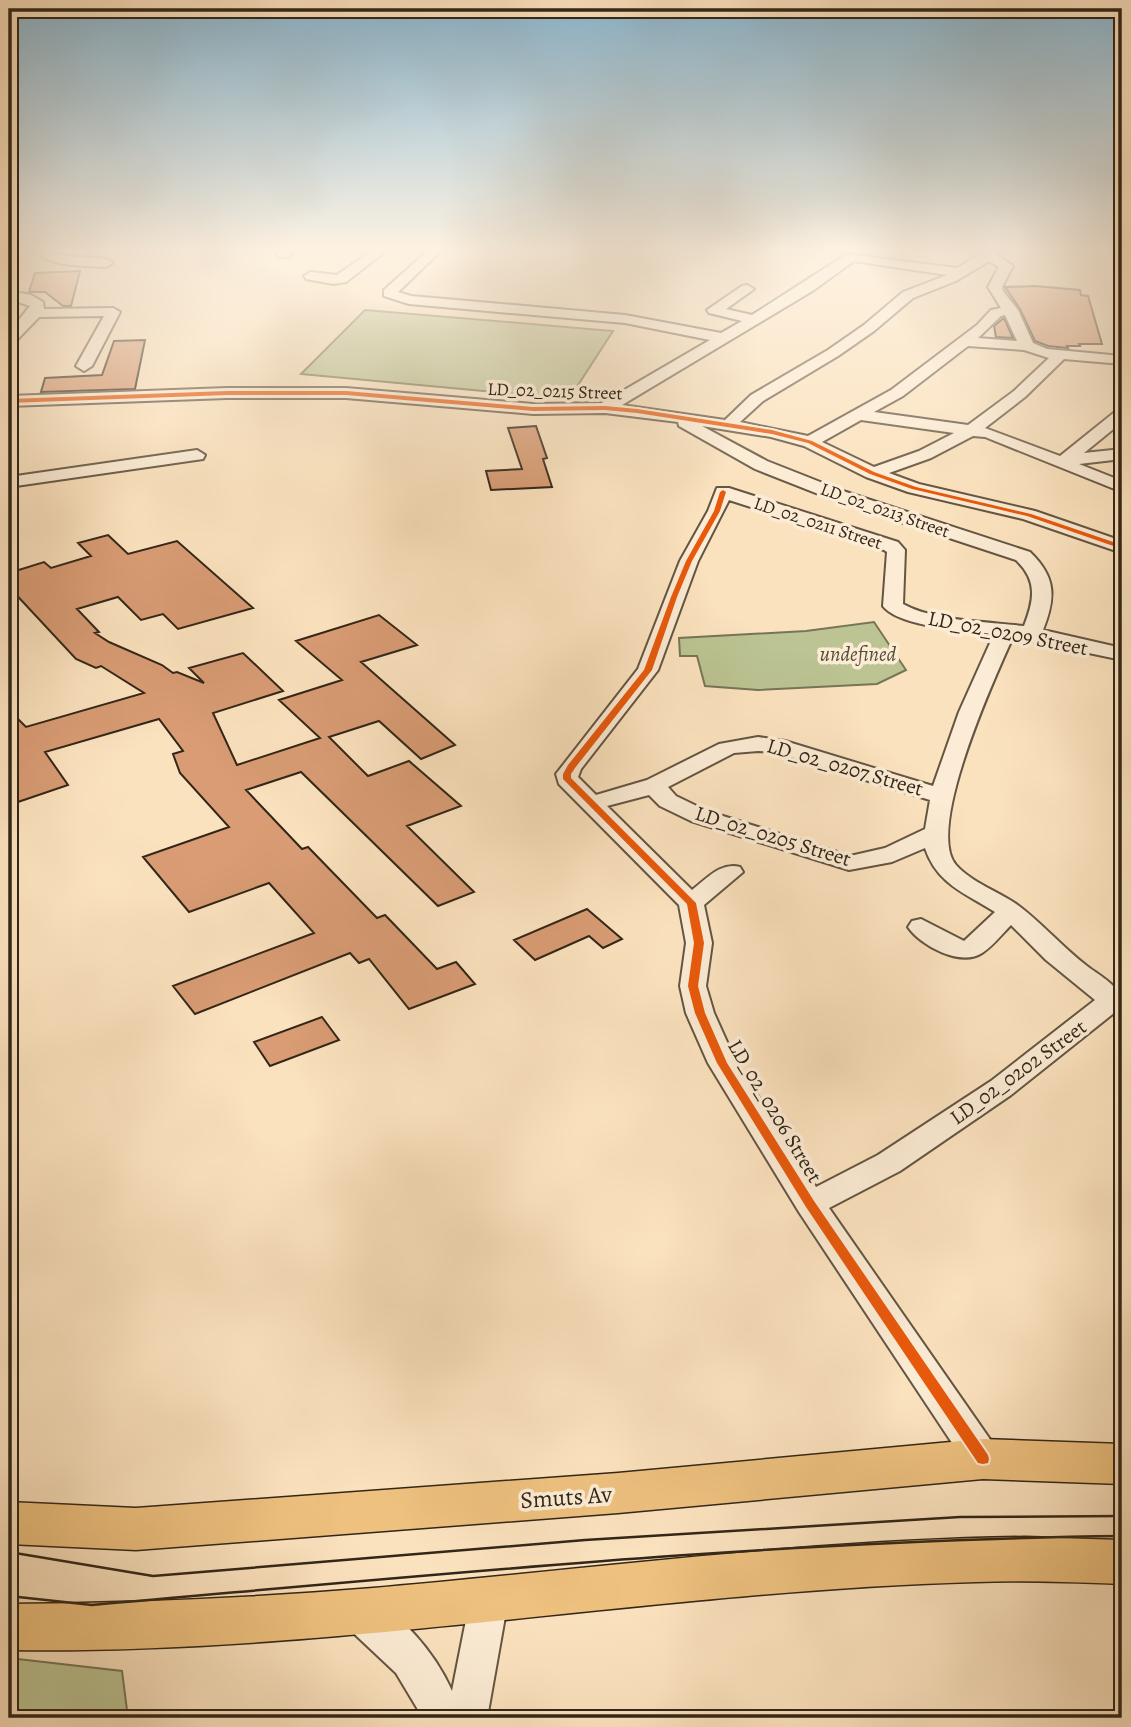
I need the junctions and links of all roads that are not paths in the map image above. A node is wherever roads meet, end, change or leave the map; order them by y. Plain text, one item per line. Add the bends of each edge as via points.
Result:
1 (105, 328) edge
2 (671, 328) edge
3 (742, 328) edge
4 (868, 328) edge
5 (979, 328) edge
6 (1018, 328) edge
7 (723, 338) junction
8 (964, 341) junction
9 (1027, 346) junction
10 (1060, 355) junction
11 (1122, 360) edge
12 (84, 366) dead end
13 (9, 401) edge
14 (605, 408) junction
15 (1122, 414) edge
16 (860, 415) junction
17 (675, 417) junction
18 (730, 425) junction
19 (971, 430) junction
20 (810, 442) junction
21 (1122, 454) edge
22 (197, 455) dead end
23 (1064, 461) junction
24 (761, 465) junction
25 (872, 473) junction
26 (9, 482) edge
27 (1122, 487) edge
28 (723, 492) junction
29 (1122, 547) edge
30 (895, 609) joint
31 (1018, 631) junction
32 (1122, 654) edge
33 (654, 786) junction
34 (942, 796) junction
35 (592, 803) junction
36 (936, 833) junction
37 (731, 872) dead end
38 (691, 903) junction
39 (1010, 912) junction
40 (921, 928) dead end
41 (810, 1203) junction
42 (983, 1459) junction
43 (1122, 1464) edge
44 (9, 1523) edge
45 (1122, 1562) edge
46 (489, 1600) junction
47 (360, 1613) junction
48 (9, 1626) edge
49 (443, 1718) edge
50 (467, 1718) edge

1 - 12 street
2 - 7 street
3 - 7 street
4 - 18 street via 757,397
5 - 8 street
6 - 9 street
7 - 14 street
8 - 9 street
8 - 16 street via 897,393
9 - 10 street
10 - 11 street
10 - 19 street via 1016,399
13 - 14 street, LD_02_0215 Street via 346,393 533,409
14 - 17 street, LD_02_0215 Street
15 - 23 street
16 - 19 street
16 - 20 street
17 - 18 street, LD_02_0215 Street
17 - 24 street, LD_02_0213 Street
18 - 20 street, LD_02_0215 Street
19 - 23 street
19 - 25 street via 904,465
20 - 25 street, LD_02_0215 Street
21 - 23 street
22 - 26 street
23 - 27 street
24 - 28 street
24 - 31 street, LD_02_0213 Street via 1023,556 1038,573 1042,586 1040,603
25 - 29 street, LD_02_0215 Street
28 - 30 street, LD_02_0211 Street via 891,546 896,550
28 - 35 street via 674,597 648,670 567,774
30 - 31 street, LD_02_0209 Street via 944,622
31 - 32 street, LD_02_0209 Street
31 - 34 street, LD_02_0202 Street via 966,721
33 - 34 street, LD_02_0207 Street via 723,750 756,742
33 - 35 street, LD_02_0207 Street
33 - 36 street, LD_02_0205 Street via 668,801 699,816 849,863 906,849
34 - 36 street, LD_02_0202 Street
35 - 38 street
36 - 39 street, LD_02_0202 Street via 943,867
37 - 38 street
38 - 41 street, LD_02_0206 Street via 699,943 693,986 700,1013 722,1063
39 - 40 street via 972,948 964,950
39 - 41 street, LD_02_0202 Street via 1109,997 1109,1003 1001,1088 889,1163
41 - 42 street, LD_02_0206 Street
42 - 43 main road, Smuts Av
42 - 44 main road, Smuts Av via 618,1493 136,1529
45 - 46 main road via 1065,1558 906,1561
46 - 47 main road
46 - 50 street
47 - 48 main road via 85,1628
47 - 49 street via 402,1648 423,1674

